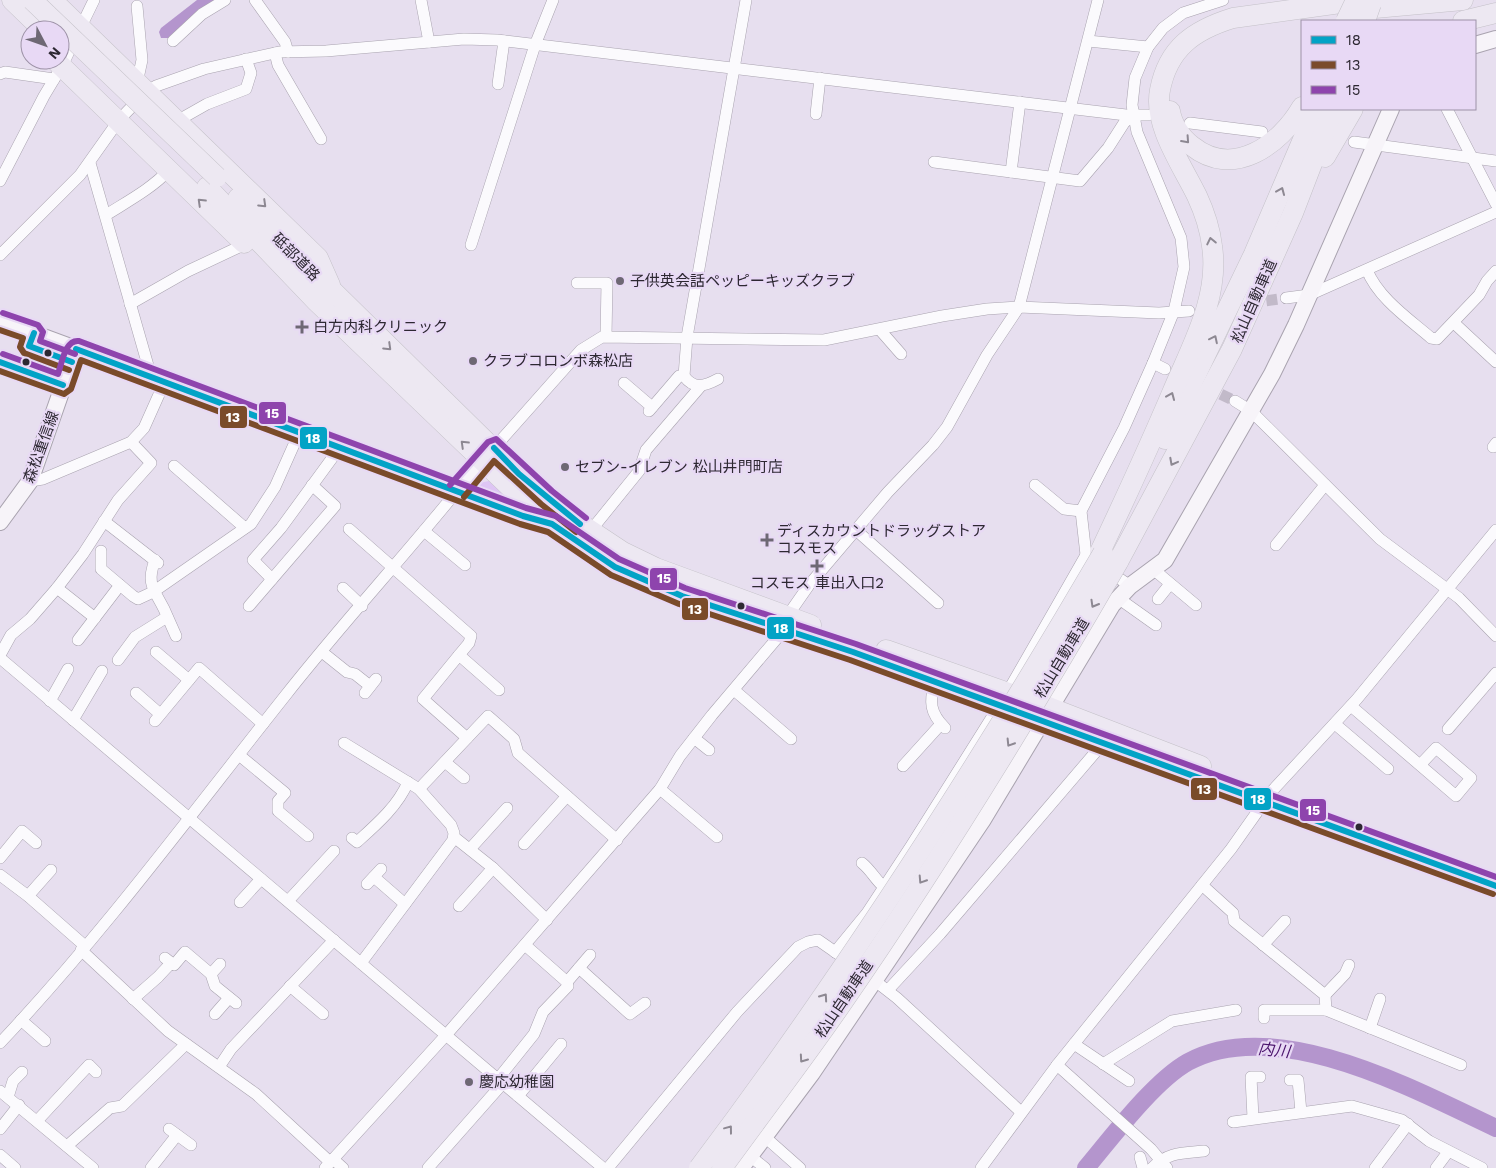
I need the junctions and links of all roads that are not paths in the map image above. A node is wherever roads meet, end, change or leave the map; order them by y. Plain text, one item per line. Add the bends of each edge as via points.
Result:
1 (12, 0) edge
2 (32, 0) edge
3 (52, 0) edge
4 (94, 0) edge
5 (225, 0) edge
6 (255, 0) edge
7 (420, 0) edge
8 (553, 0) edge
9 (746, 0) edge
10 (1098, 0) edge
11 (1223, 0) edge
12 (1464, 0) edge
13 (137, 6) dead end
14 (0, 7) edge
15 (1360, 8) edge
16 (1496, 13) edge
17 (33, 20) edge
18 (1467, 20) edge
19 (20, 26) edge
20 (80, 28) junction
21 (1496, 39) edge
22 (173, 41) dead end
23 (504, 41) junction
24 (429, 42) junction
25 (1088, 42) junction
26 (70, 45) edge
27 (535, 45) junction
28 (1476, 45) edge
29 (1148, 47) junction
30 (288, 52) junction
31 (274, 53) junction
32 (70, 55) edge
33 (246, 59) junction
34 (735, 68) junction
35 (20, 70) edge
36 (56, 70) edge
37 (59, 70) edge
38 (2, 71) edge
39 (820, 78) junction
40 (498, 84) dead end
41 (142, 87) junction
42 (1020, 102) junction
43 (1070, 108) junction
44 (1301, 109) edge
45 (1316, 110) edge
46 (1333, 110) edge
47 (1352, 110) edge
48 (1391, 110) edge
49 (1446, 110) edge
50 (816, 114) dead end
51 (1148, 114) dead end
52 (1133, 115) junction
53 (119, 120) junction
54 (177, 121) junction
55 (1190, 123) dead end
56 (1262, 132) dead end
57 (321, 140) dead end
58 (1354, 142) dead end
59 (1375, 146) junction
60 (1470, 158) junction
61 (1496, 161) edge
62 (934, 162) dead end
63 (90, 163) junction
64 (169, 170) junction
65 (1011, 172) junction
66 (1052, 178) junction
67 (1, 179) edge
68 (212, 182) junction
69 (1496, 204) edge
70 (1496, 212) edge
71 (1293, 213) junction
72 (106, 215) junction
73 (243, 243) junction
74 (471, 244) dead end
75 (0, 255) edge
76 (1367, 270) junction
77 (1496, 271) edge
78 (577, 283) dead end
79 (1309, 295) junction
80 (1286, 298) tunnel mouth
81 (326, 299) junction
82 (130, 304) junction
83 (1020, 307) junction
84 (1174, 311) junction
85 (1189, 311) dead end
86 (0, 321) edge
87 (1454, 323) junction
88 (880, 330) junction
89 (606, 336) junction
90 (687, 337) junction
91 (76, 349) junction
92 (901, 354) dead end
93 (1496, 362) edge
94 (1152, 363) junction
95 (1165, 369) dead end
96 (684, 376) junction
97 (158, 379) junction
98 (718, 379) dead end
99 (624, 383) dead end
100 (700, 387) junction
101 (1235, 400) tunnel mouth
102 (1251, 411) junction
103 (300, 431) junction
104 (131, 442) junction
105 (341, 446) junction
106 (488, 455) junction
107 (174, 466) dead end
108 (30, 482) junction
109 (1325, 484) junction
110 (312, 485) junction
111 (1036, 485) dead end
112 (457, 491) junction
113 (1081, 511) junction
114 (557, 518) junction
115 (104, 521) junction
116 (0, 522) edge
117 (245, 528) junction
118 (349, 529) dead end
119 (424, 530) junction
120 (1496, 530) edge
121 (857, 531) junction
122 (585, 538) junction
123 (90, 543) junction
124 (1276, 545) dead end
125 (1102, 555) junction
126 (465, 565) dead end
127 (393, 568) junction
128 (1153, 569) junction
129 (272, 579) junction
130 (1170, 584) junction
131 (120, 585) junction
132 (1130, 586) junction
133 (57, 588) junction
134 (343, 588) dead end
135 (1448, 590) junction
136 (153, 592) junction
137 (1118, 598) junction
138 (1158, 599) dead end
139 (938, 603) dead end
140 (1196, 605) dead end
141 (249, 606) dead end
142 (362, 606) junction
143 (168, 617) junction
144 (95, 618) junction
145 (787, 624) junction
146 (1156, 625) dead end
147 (176, 636) dead end
148 (1496, 636) edge
149 (84, 638) dead end
150 (156, 652) dead end
151 (322, 652) junction
152 (459, 655) junction
153 (0, 656) edge
154 (124, 656) dead end
155 (68, 669) dead end
156 (1496, 673) edge
157 (101, 677) dead end
158 (189, 680) junction
159 (935, 682) junction
160 (370, 686) dead end
161 (1011, 686) dead end
162 (499, 690) dead end
163 (734, 690) junction
164 (136, 694) dead end
165 (50, 701) junction
166 (1351, 706) junction
167 (994, 714) dead end
168 (1047, 714) junction
169 (73, 720) junction
170 (263, 724) junction
171 (1335, 724) junction
172 (1448, 729) dead end
173 (1108, 737) junction
174 (467, 738) junction
175 (694, 738) junction
176 (791, 739) dead end
177 (344, 743) dead end
178 (709, 750) dead end
179 (239, 755) junction
180 (445, 762) junction
181 (1420, 765) dead end
182 (903, 766) dead end
183 (1388, 769) dead end
184 (464, 778) dead end
185 (408, 782) junction
186 (419, 789) junction
187 (660, 790) junction
188 (567, 796) junction
189 (1269, 797) junction
190 (507, 808) dead end
191 (189, 818) junction
192 (308, 836) dead end
193 (717, 836) dead end
194 (454, 837) junction
195 (352, 838) dead end
196 (616, 840) junction
197 (530, 842) dead end
198 (36, 844) dead end
199 (470, 849) junction
200 (334, 851) dead end
201 (0, 858) edge
202 (862, 863) dead end
203 (493, 868) junction
204 (51, 870) dead end
205 (1496, 872) edge
206 (0, 875) edge
207 (374, 877) dead end
208 (260, 879) junction
209 (1202, 884) junction
210 (1496, 886) edge
211 (884, 887) junction
212 (28, 896) junction
213 (241, 902) dead end
214 (288, 902) junction
215 (405, 904) junction
216 (459, 906) dead end
217 (547, 920) junction
218 (1285, 921) dead end
219 (334, 940) junction
220 (1263, 944) junction
221 (525, 945) junction
222 (83, 948) junction
223 (835, 952) junction
224 (590, 955) dead end
225 (361, 963) junction
226 (220, 964) dead end
227 (1349, 965) dead end
228 (579, 968) junction
229 (211, 974) junction
230 (567, 982) junction
231 (882, 985) junction
232 (290, 986) junction
233 (1325, 995) junction
234 (133, 999) junction
235 (1380, 999) dead end
236 (645, 1002) dead end
237 (1236, 1010) dead end
238 (1326, 1010) junction
239 (215, 1014) dead end
240 (323, 1014) dead end
241 (1264, 1018) dead end
242 (21, 1020) junction
243 (1370, 1028) junction
244 (447, 1034) junction
245 (45, 1041) dead end
246 (0, 1043) edge
247 (186, 1044) junction
248 (561, 1044) dead end
249 (1074, 1044) junction
250 (1103, 1064) junction
251 (1057, 1065) junction
252 (1461, 1065) dead end
253 (219, 1067) junction
254 (22, 1072) dead end
255 (96, 1072) dead end
256 (1260, 1076) dead end
257 (1290, 1080) dead end
258 (501, 1081) junction
259 (1129, 1081) dead end
260 (4, 1094) edge
261 (518, 1096) junction
262 (19, 1105) junction
263 (1021, 1112) junction
264 (1302, 1112) junction
265 (1253, 1118) junction
266 (37, 1121) junction
267 (1233, 1122) dead end
268 (1408, 1124) junction
269 (0, 1129) edge
270 (765, 1137) junction
271 (67, 1146) junction
272 (191, 1146) dead end
273 (1204, 1151) dead end
274 (1448, 1152) junction
275 (746, 1162) edge
276 (329, 1163) edge
277 (1160, 1165) edge
278 (93, 1168) edge
279 (150, 1168) edge
280 (343, 1168) edge
281 (428, 1168) edge
282 (603, 1168) edge
283 (608, 1168) edge
284 (700, 1168) edge
285 (722, 1168) edge
286 (765, 1168) edge
287 (800, 1168) edge
288 (982, 1168) edge
289 (1375, 1168) edge
290 (1436, 1168) edge
291 (1482, 1168) edge

1 - 17 highway
2 - 68 highway, 砥部道路, bridge
3 - 20 highway
4 - 20 street
5 - 22 street via 202,14
6 - 30 street via 285,42
7 - 24 street
8 - 27 street
9 - 34 street
10 - 25 street
11 - 29 street via 1171,20
12 -> 44 highway via 1310,14 1235,27 1208,38 1189,52 1177,69 1170,92 1171,116 1187,142 1196,150 1220,159 1242,158 1261,151 1274,142
13 - 41 street
14 - 19 highway
125 -> 15 highway via 1202,321 1213,278 1212,245 1204,212 1166,134 1159,93 1169,62 1188,39 1216,23 1233,18
16 - 18 highway
20 - 26 street
20 - 41 highway
21 - 28 street
23 - 24 street via 464,39
23 - 27 street
23 - 40 street
24 - 30 street
25 - 29 street
25 - 43 street
27 - 34 street
27 - 74 street
29 - 52 street via 1135,78
30 - 31 street
31 - 33 street
31 - 57 street
32 - 68 highway, 砥部道路
33 - 41 street
33 - 54 street via 251,73 246,89 207,104
34 - 39 street
34 - 90 street
35 - 38 street
36 - 67 street
37 - 53 highway
39 - 42 street
39 - 50 street
41 - 53 street
41 - 54 highway
42 - 43 street
42 - 65 street
43 - 52 street
43 - 66 street
125 -> 45 highway, 松山自動車道 via 1180,410 1223,321
46 - 71 highway, 松山自動車道
47 - 71 highway
48 - 59 street
49 - 60 street
51 - 52 street
52 - 66 street via 1080,181
52 - 84 street via 1144,151 1181,238 1184,267
53 - 63 street
53 - 64 highway
54 -> 81 highway via 318,258
55 - 56 street
58 - 59 street
59 - 60 street
59 - 79 street
60 - 61 street
60 - 69 street
62 - 65 street
63 - 72 street
63 - 75 street
64 - 72 street via 141,194
73 -> 64 highway
65 - 66 street
66 - 83 street
68 - 81 highway, 砥部道路
70 - 76 street
71 -> 125 highway, 松山自動車道 via 1232,349
72 - 82 street
73 - 81 highway via 287,285
73 - 82 street
76 - 79 street
76 - 87 street via 1390,302 1431,338 1437,339
77 - 87 street
78 - 89 street via 607,283
79 - 80 street
79 - 102 street
81 - 106 highway, 砥部道路
82 - 97 street
83 - 84 street
83 - 88 street via 942,316
83 - 121 street via 987,355 947,428
84 - 85 street
84 - 94 street
86 - 91 street
87 - 93 street
88 - 90 street via 824,340
88 - 92 street
89 - 90 street
89 - 106 street via 589,342 581,350
90 - 96 street
91 - 97 street
91 - 108 street, 森松重信線
94 - 95 street
94 - 113 street via 1124,428
96 - 99 street via 680,376 651,409
96 - 100 street
97 - 103 street
97 - 104 street via 144,428
98 - 100 street
100 - 122 street via 646,450 639,471
101 - 102 street
102 - 109 street
102 - 128 street via 1164,560
103 - 105 street
103 - 117 street via 266,503
104 - 108 street
104 - 115 street via 152,463 118,500
105 - 110 street
105 - 112 street
106 - 112 street
106 - 114 highway, 砥部道路 via 519,474
107 - 117 street
108 - 116 street, 森松重信線
109 - 124 street
109 - 135 street via 1380,540
110 - 129 street via 253,560
110 - 129 street via 335,506
111 - 113 street via 1064,509
112 - 114 street
112 - 119 street
113 - 125 street
114 - 122 highway, 砥部道路
115 - 123 street
115 - 136 street via 156,562 151,571
117 - 136 street
118 - 127 street
119 - 126 street
119 - 127 street
120 - 135 street
121 - 139 street
121 - 145 street via 809,585 793,608
122 - 145 highway, 砥部道路
123 - 131 street via 105,553 101,569
123 - 133 street
125 - 132 street
125 - 161 street
284 -> 125 highway, 松山自動車道, bridge via 876,920 1040,662
125 -> 285 highway, 松山自動車道, bridge via 1055,672 890,930 809,1050
127 - 142 street
127 - 152 street via 471,636
128 - 130 street
128 - 132 street
129 - 141 street
130 - 138 street
130 - 140 street
131 - 136 street via 138,600
131 - 144 street
132 - 137 street
133 - 144 street
133 - 153 street via 30,619 17,628
134 - 142 street
135 - 148 street
135 - 166 street
136 - 143 street
137 - 146 street
137 - 168 street
142 - 151 street
143 - 147 street
143 - 154 street via 134,637
144 - 149 street
145 - 159 highway
145 - 163 street
145 - 168 highway
150 - 158 street
151 - 160 street
151 - 170 street
152 - 162 street
152 - 174 street via 423,699
153 - 165 street
155 - 165 street
156 - 172 street
157 - 169 street
158 - 164 street via 158,718
158 - 170 street via 199,668
159 - 168 highway
159 - 182 street via 930,695 931,708 943,726
163 - 175 street
163 - 176 street
165 - 169 street
166 - 171 street
166 - 181 street
167 - 211 street
168 - 173 highway
168 - 231 street
169 - 191 street
170 - 179 street
171 - 183 street
171 - 189 street
173 - 189 highway
173 - 231 street via 940,934
174 - 180 street
174 - 188 street via 488,716 514,738 518,753
175 - 178 street
175 - 187 street
177 - 185 street
179 - 191 street
179 - 192 street via 285,792 278,802 278,810 294,831
180 - 184 street
180 - 186 street
185 - 186 street
185 - 195 street via 399,800 367,833 357,842
186 - 194 street via 451,825
187 - 193 street
187 - 196 street
188 - 196 street
188 - 197 street
189 - 205 highway
189 - 209 street
189 - 210 highway
190 - 199 street
191 - 208 street
191 - 222 street
194 - 199 street
194 - 215 street
196 - 217 street
198 - 201 street via 22,831
199 - 203 street
200 - 214 street
202 - 211 street
203 - 216 street
203 - 217 street
204 - 212 street
206 - 212 street
207 - 215 street
208 - 213 street
208 - 214 street
209 - 220 street via 1233,913 1234,921
209 - 249 street
211 - 223 street
212 - 222 street
214 - 219 street
215 - 225 street
217 - 221 street
218 - 220 street
219 - 225 street
219 - 232 street
220 - 233 street
221 - 230 street
221 - 244 street
222 - 234 street
222 - 242 street
223 - 231 street
223 - 283 street via 818,940 798,947 736,1012
224 - 228 street
225 - 244 street
226 - 229 street
227 - 233 street
228 - 230 street
228 - 236 street via 630,1014
229 - 234 street via 185,952 174,965 168,960 158,978
229 - 239 street via 215,986 232,1001
230 - 258 street via 568,986 543,1012 534,1034
231 - 263 street
231 - 270 street
232 - 240 street
232 - 253 street
233 - 238 street
234 - 247 street
235 - 243 street
237 - 250 street via 1172,1022
238 - 241 street via 1264,1010
238 - 243 street
242 - 245 street
242 - 246 street
243 - 252 street
244 - 258 street
244 - 276 street
247 - 253 street
247 - 271 street via 122,1106 110,1108
248 - 261 street
249 - 250 street
249 - 251 street
250 - 259 street
251 - 263 street
251 - 277 street via 1137,1137
253 - 276 street via 256,1094
254 - 260 street
255 - 266 street via 89,1065
256 - 265 street via 1251,1077
257 - 264 street via 1298,1080
258 - 261 street
258 - 281 street
260 - 262 street
261 - 282 street
262 - 266 street
262 - 269 street
263 - 288 street
264 - 265 street
264 - 268 street via 1352,1106
265 - 267 street
266 - 271 street
268 - 274 street
268 - 289 street
270 - 275 street
270 - 287 street
271 - 278 street
272 - 279 street via 173,1132
273 - 277 street via 1169,1155
274 - 290 street
274 - 291 street
275 - 286 street
276 - 280 street

